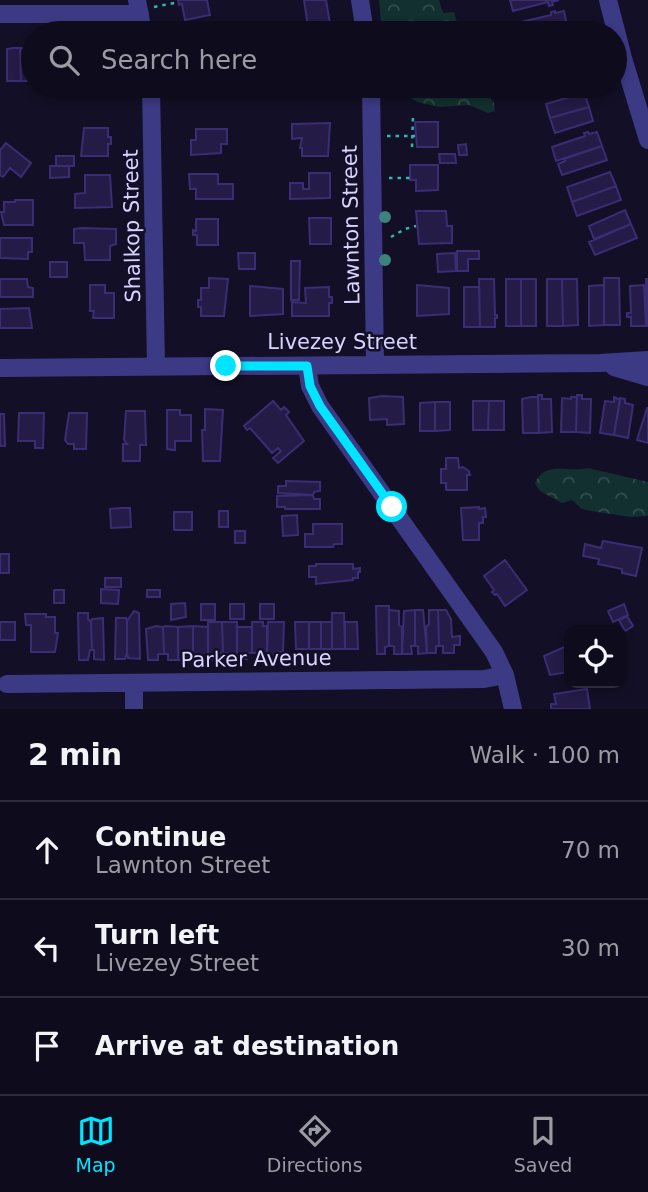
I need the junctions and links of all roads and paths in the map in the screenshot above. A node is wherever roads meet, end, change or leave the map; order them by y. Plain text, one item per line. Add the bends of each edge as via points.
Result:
1 (360, 0) edge
2 (608, 0) edge
3 (178, 2) edge
4 (143, 7) edge
5 (0, 14) edge
6 (364, 21) edge
7 (613, 21) edge
8 (627, 74) edge
9 (151, 98) edge
10 (371, 98) edge
11 (412, 115) dead end
12 (387, 136) dead end
13 (414, 136) junction
14 (648, 140) edge
15 (412, 147) dead end
16 (387, 178) dead end
17 (410, 178) dead end
18 (416, 226) dead end
19 (387, 241) dead end
20 (648, 360) edge
21 (600, 363) junction
22 (375, 365) junction
23 (156, 366) junction
24 (307, 366) junction
25 (0, 368) edge
26 (648, 377) edge
27 (505, 675) junction
28 (134, 683) junction
29 (7, 684) dead end
30 (134, 709) edge
31 (513, 709) edge

1 - 6 street
2 - 7 street
3 - 4 path
4 - 5 street
8 - 14 street
9 - 23 street, Shalkop Street
10 - 22 street, Lawnton Street
11 - 13 path
12 - 13 path
13 - 15 path
16 - 17 path
18 - 19 path
20 - 21 street, Livezey Street
21 - 22 street, Livezey Street
21 - 26 street, Livezey Street
22 - 24 street, Livezey Street
23 - 24 street, Livezey Street
23 - 25 street, Livezey Street
24 - 27 street via 320,406 484,636
27 - 28 street, Parker Avenue via 484,679
27 - 31 street
28 - 29 street, Parker Avenue
28 - 30 street

